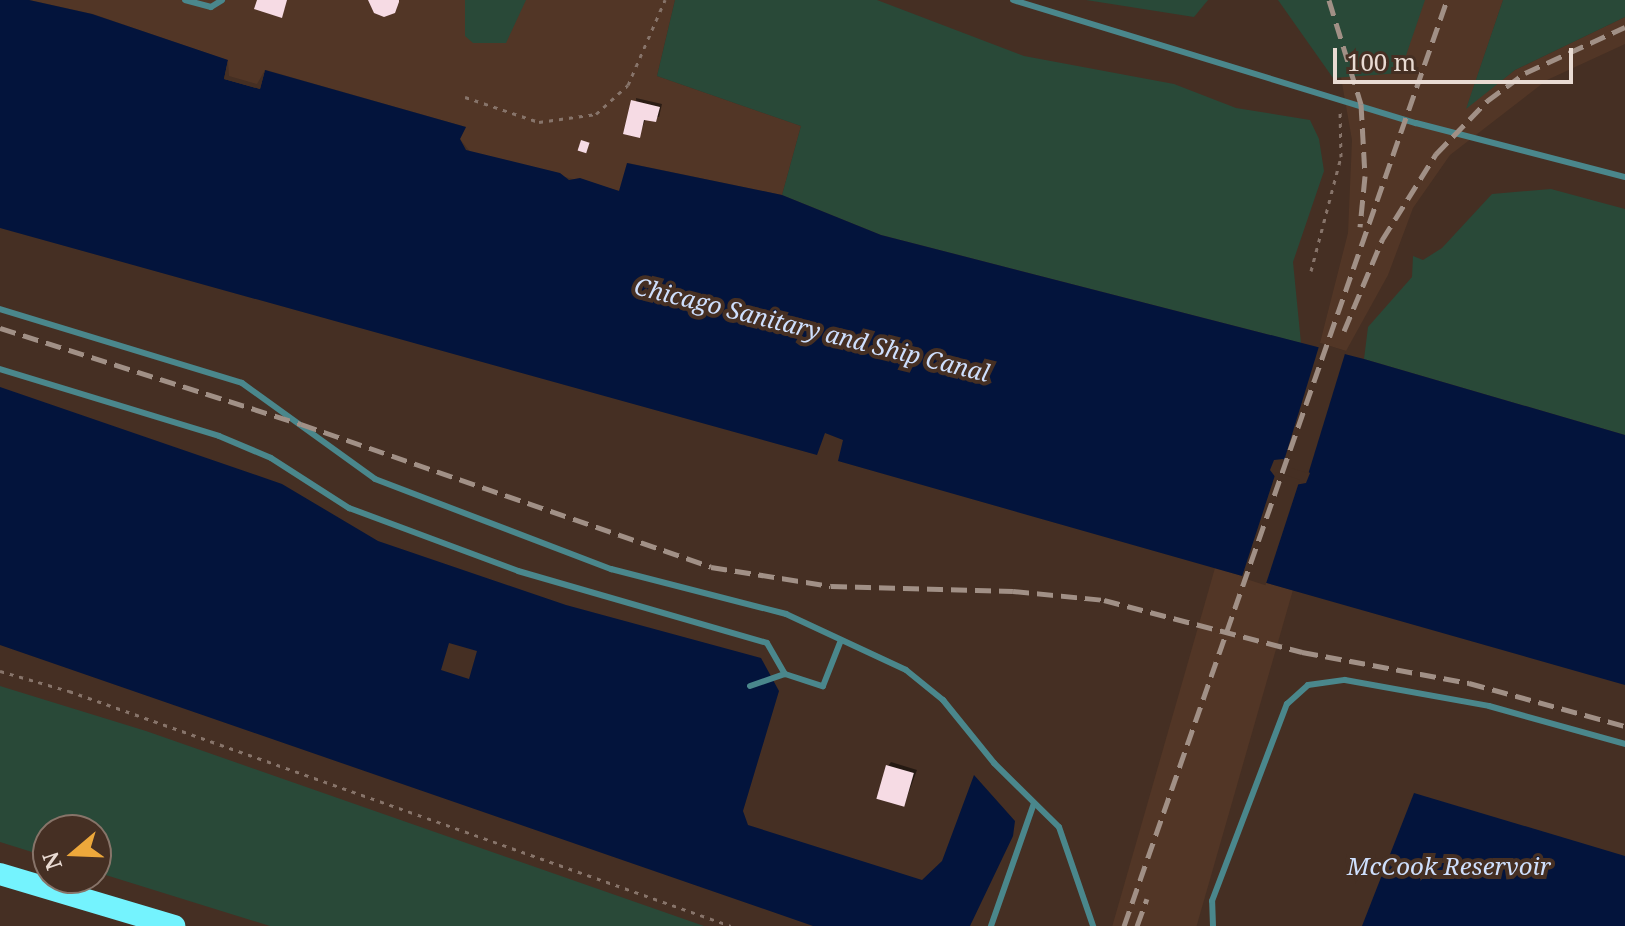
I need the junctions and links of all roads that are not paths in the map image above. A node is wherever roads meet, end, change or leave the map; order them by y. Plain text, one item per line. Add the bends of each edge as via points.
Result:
1 (185, 0) edge
2 (222, 0) edge
3 (1013, 0) edge
4 (1625, 177) edge
5 (0, 309) edge
6 (0, 369) edge
7 (841, 640) junction
8 (785, 674) junction
9 (750, 686) dead end
10 (1625, 744) edge
11 (1034, 803) junction
12 (0, 874) edge
13 (174, 926) edge
14 (991, 926) edge
15 (1093, 926) edge
16 (1213, 926) edge

1 - 2 lane via 211,7
3 - 4 lane
5 - 7 lane via 242,383 375,479 611,569 786,614
6 - 8 lane via 219,436 271,458 349,508 518,571 767,643
7 - 8 lane via 823,686
7 - 11 lane via 906,670 943,700
8 - 9 lane
10 - 16 lane via 1489,706 1345,680 1308,685 1287,704 1212,901
11 - 14 lane
11 - 15 lane via 1059,827
12 - 13 highway

